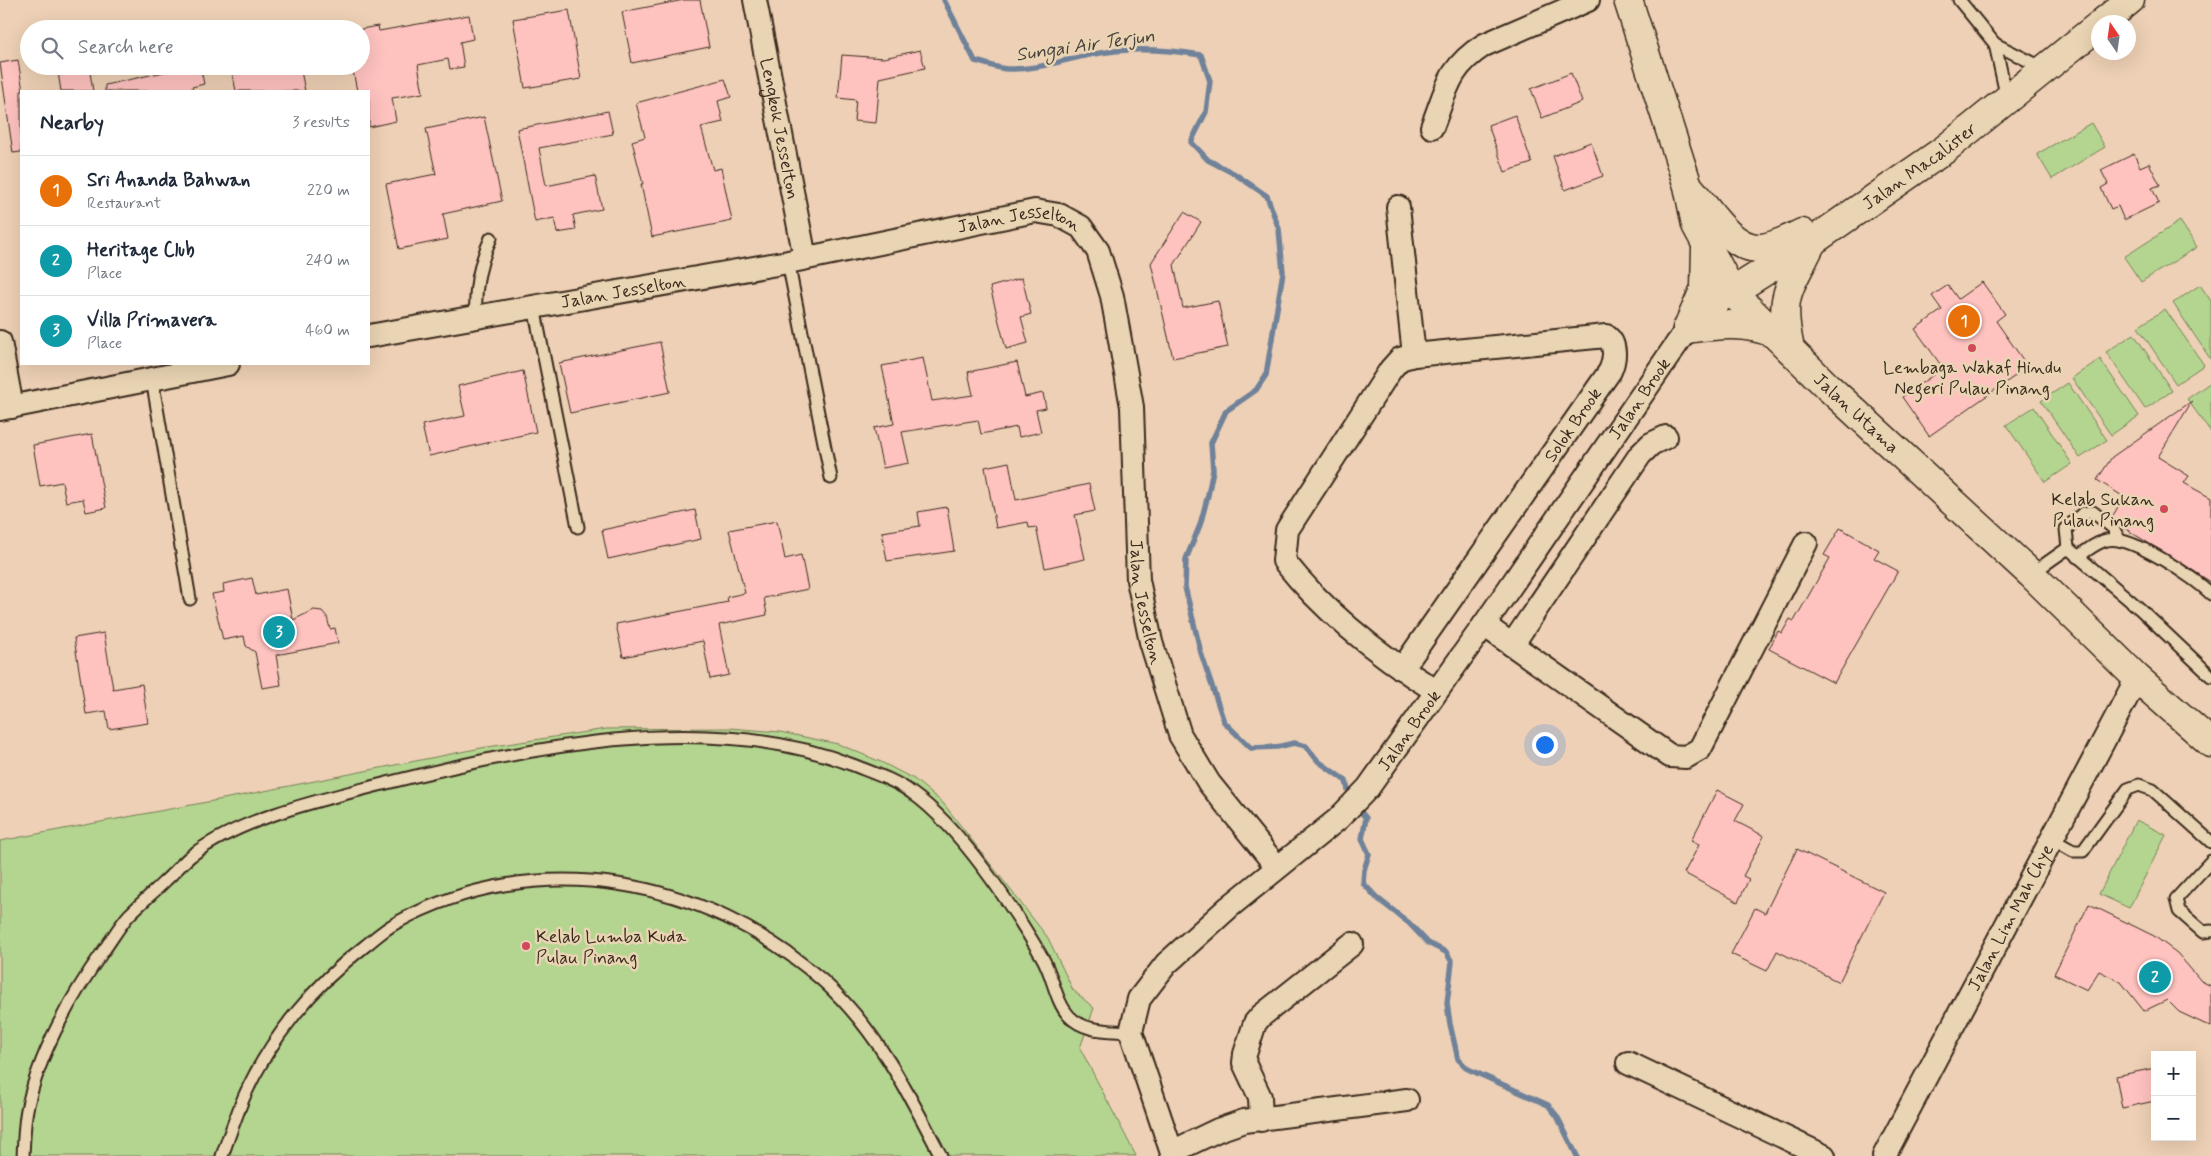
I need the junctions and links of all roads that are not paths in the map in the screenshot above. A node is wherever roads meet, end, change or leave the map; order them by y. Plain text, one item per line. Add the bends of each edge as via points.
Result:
1 (755, 0) edge
2 (1588, 0) edge
3 (1628, 0) edge
4 (1959, 0) edge
5 (2130, 0) edge
6 (2112, 15) edge
7 (2091, 32) edge
8 (1996, 44) junction
9 (2045, 69) junction
10 (2008, 101) junction
11 (1432, 127) dead end
12 (1688, 186) junction
13 (1398, 207) dead end
14 (1847, 217) junction
15 (491, 238) dead end
16 (1813, 241) junction
17 (1706, 245) junction
18 (797, 260) junction
19 (1732, 292) junction
20 (534, 307) junction
21 (476, 318) junction
22 (1687, 329) junction
23 (370, 336) edge
24 (0, 342) edge
25 (1783, 342) junction
26 (1414, 355) junction
27 (223, 365) edge
28 (152, 379) junction
29 (6, 408) edge
30 (1666, 438) dead end
31 (832, 478) dead end
32 (578, 527) dead end
33 (2119, 539) junction
34 (1806, 543) dead end
35 (2068, 548) junction
36 (2077, 557) junction
37 (2031, 574) junction
38 (2211, 594) edge
39 (190, 599) dead end
40 (1484, 625) junction
41 (1512, 645) junction
42 (1402, 669) junction
43 (2211, 676) edge
44 (2137, 678) junction
45 (1436, 691) junction
46 (2211, 743) edge
47 (2052, 839) junction
48 (2211, 842) edge
49 (2211, 861) edge
50 (1277, 867) junction
51 (2211, 931) edge
52 (1352, 944) dead end
53 (1131, 1032) junction
54 (1628, 1064) dead end
55 (1408, 1100) dead end
56 (1261, 1120) junction
57 (1173, 1154) edge
58 (23, 1156) edge
59 (222, 1156) edge
60 (941, 1156) edge
61 (1824, 1156) edge
62 (1884, 1156) edge

1 - 18 street, Lengkok Jesselton
2 - 11 street via 1471,53 1454,70
3 - 12 main road, Jalan Utama
4 - 8 lane
5 - 6 main road
7 - 9 main road, Jalan Macalister
8 - 9 lane
8 - 10 lane
9 - 10 main road, Jalan Macalister
10 - 14 main road, Jalan Macalister
12 - 14 main road via 1720,226 1746,246 1772,246
12 - 17 main road, Jalan Utama via 1696,225
13 - 26 street
14 - 16 main road, Jalan Macalister
15 - 21 lane via 481,259 474,297
16 - 19 main road, Jalan Macalister
16 - 25 main road via 1787,290
17 - 19 main road, Jalan Utama
17 - 22 main road via 1705,288
18 - 20 street, Jalan Jesselton
18 - 31 lane
18 - 50 street, Jalan Jesselton via 1035,211 1059,214 1081,227 1098,251 1112,296 1132,407 1138,580 1151,642 1180,735 1209,783
19 - 22 street, Jalan Brook
19 - 25 main road, Jalan Utama
20 - 21 street, Jalan Jesselton
20 - 32 lane
21 - 23 street, Jalan Jesselton
22 - 25 main road via 1723,324 1765,330
22 - 40 street, Jalan Brook
24 - 29 street
25 - 37 main road, Jalan Utama
26 - 42 street, Solok Brook via 1400,359 1390,369 1292,522 1287,530 1284,560 1320,602
26 - 42 street, Solok Brook via 1601,335 1611,339 1614,354 1610,371
27 - 28 street
28 - 29 street
28 - 39 lane
30 - 41 street via 1651,444 1640,455
33 - 35 lane via 2113,528 2097,514 2088,512 2068,525
33 - 36 lane via 2098,543
33 - 38 lane via 2141,547
34 - 41 street via 1700,749 1686,757 1670,756
35 - 36 lane
35 - 37 lane
36 - 43 lane via 2140,609
37 - 44 main road, Jalan Utama
40 - 41 street
40 - 45 street, Jalan Brook
42 - 45 street, Solok Brook
44 - 46 main road, Jalan Utama
44 - 47 street, Jalan Lim Mah Chye
45 - 50 street, Jalan Brook via 1368,788 1338,819
47 - 48 lane via 2073,851 2083,851 2128,789 2139,785 2153,790
47 - 62 street, Jalan Lim Mah Chye
49 - 51 lane via 2176,899 2179,911 2203,932
50 - 53 street, Jalan Brook via 1166,964 1139,999
52 - 56 street via 1255,1023 1244,1063 1260,1097
53 - 57 street
53 - 58 lane via 1087,1028 1067,1014 1046,963 968,848 910,791 848,763 768,743 722,738 608,741 475,761 332,797 241,827 192,855 128,917 92,967 52,1033 27,1107
54 - 61 street
55 - 56 street
56 - 57 street via 1244,1121 1218,1130
59 - 60 lane via 244,1096 270,1048 303,1004 346,961 395,923 452,898 508,884 560,879 608,881 667,894 721,914 760,934 797,959 849,1007 881,1047

